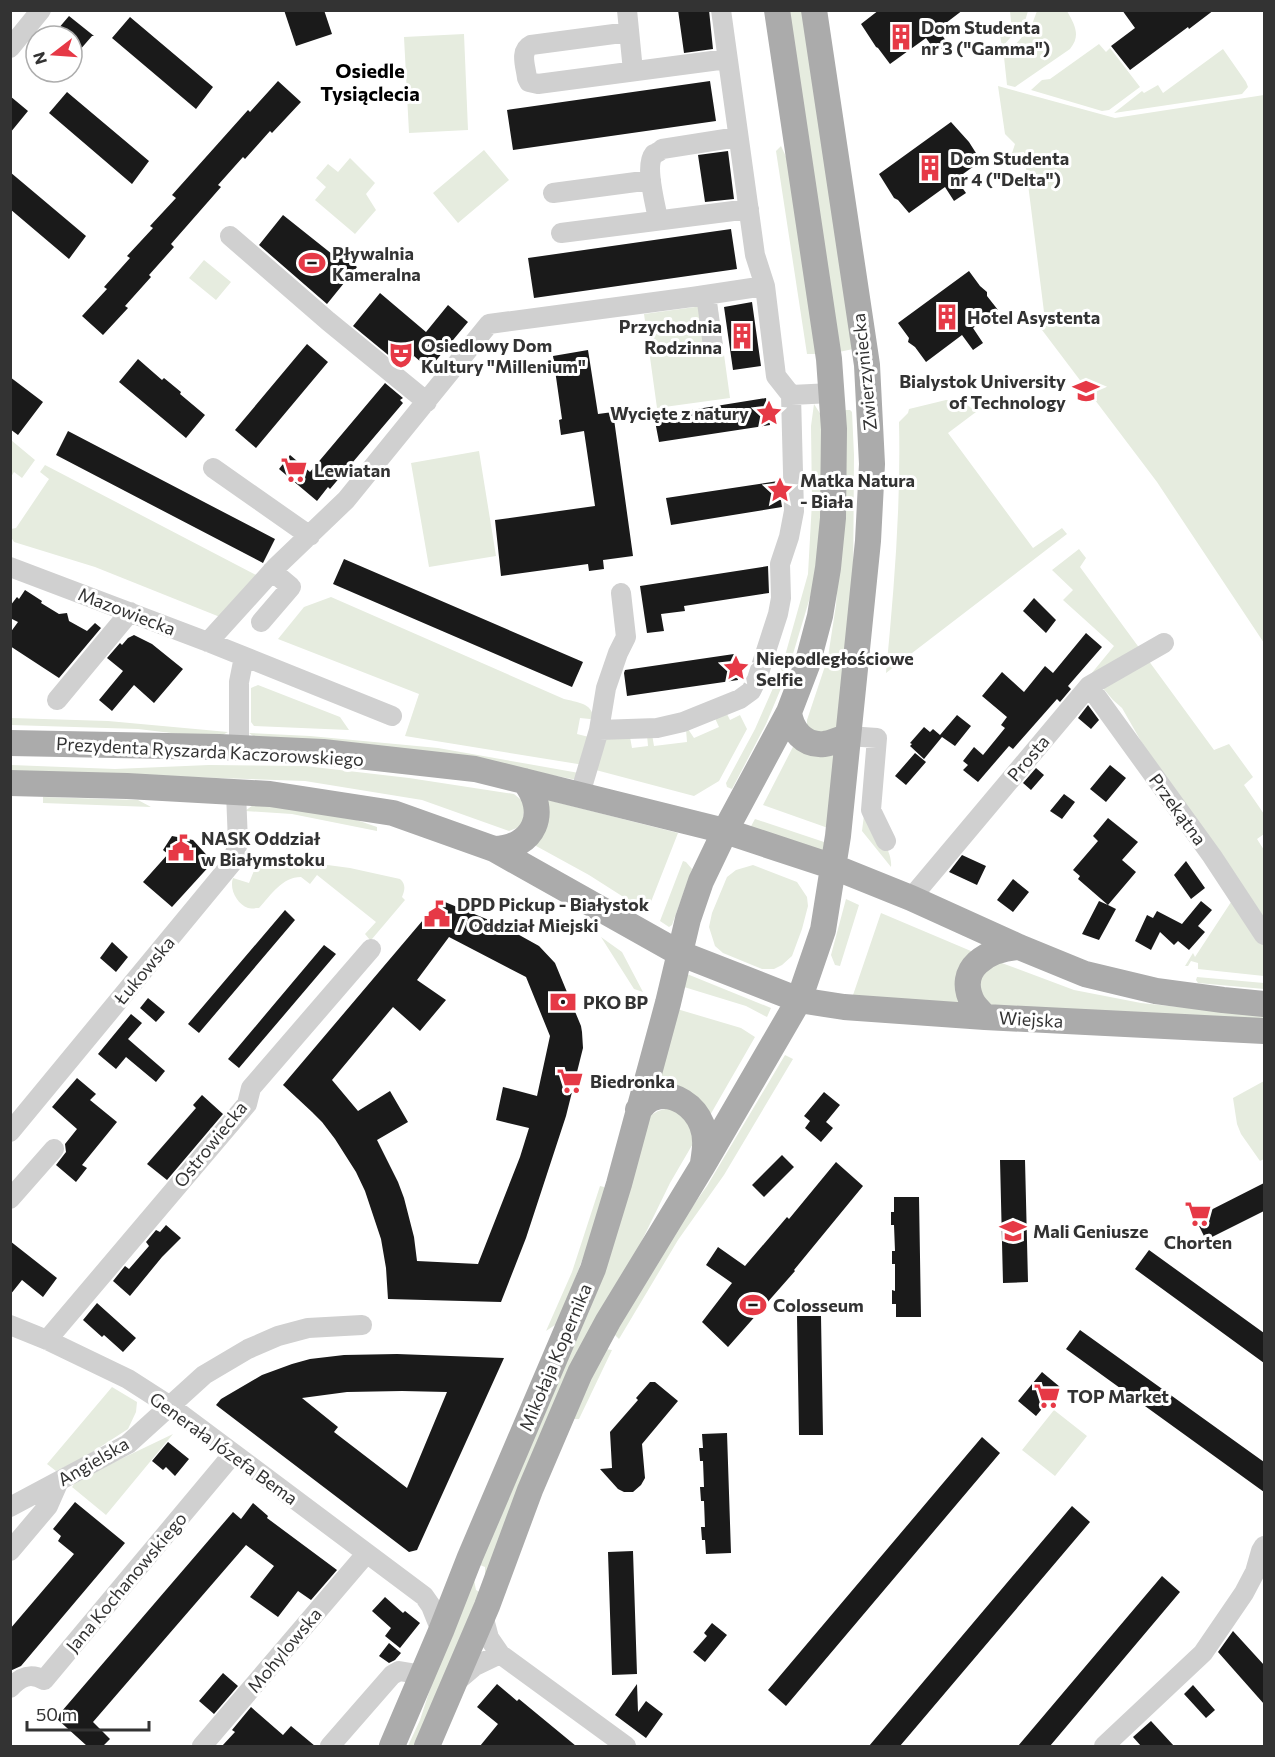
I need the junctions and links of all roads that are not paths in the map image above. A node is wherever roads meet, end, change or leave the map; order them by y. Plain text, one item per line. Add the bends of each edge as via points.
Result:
1 (41, 10) edge
2 (627, 10) edge
3 (721, 10) edge
4 (777, 10) edge
5 (814, 10) edge
6 (629, 32) junction
7 (10, 48) edge
8 (727, 59) junction
9 (633, 72) junction
10 (738, 137) junction
11 (651, 180) junction
12 (553, 193) dead end
13 (748, 209) junction
14 (658, 220) junction
15 (561, 233) dead end
16 (230, 236) dead end
17 (765, 286) junction
18 (706, 295) junction
19 (712, 346) dead end
20 (832, 393) junction
21 (791, 395) junction
22 (427, 402) junction
23 (870, 428) junction
24 (213, 468) dead end
25 (310, 536) junction
26 (10, 567) edge
27 (272, 571) junction
28 (621, 593) dead end
29 (130, 612) junction
30 (261, 622) dead end
31 (208, 642) junction
32 (1164, 643) dead end
33 (244, 657) junction
34 (1089, 686) junction
35 (57, 700) dead end
36 (789, 712) junction
37 (392, 716) dead end
38 (599, 730) junction
39 (848, 736) junction
40 (10, 743) edge
41 (239, 748) junction
42 (524, 781) junction
43 (10, 783) edge
44 (236, 792) junction
45 (580, 794) junction
46 (725, 831) junction
47 (886, 841) dead end
48 (494, 849) junction
49 (834, 867) junction
50 (911, 898) junction
51 (1264, 935) edge
52 (1019, 947) junction
53 (371, 949) dead end
54 (679, 953) junction
55 (799, 1000) junction
56 (1264, 1004) edge
57 (985, 1017) junction
58 (1264, 1031) edge
59 (638, 1110) junction
60 (10, 1132) edge
61 (54, 1149) dead end
62 (703, 1165) junction
63 (10, 1199) edge
64 (10, 1325) edge
65 (362, 1325) dead end
66 (47, 1340) junction
67 (170, 1406) junction
68 (233, 1454) junction
69 (59, 1481) junction
70 (10, 1507) edge
71 (1264, 1546) edge
72 (10, 1551) edge
73 (366, 1554) junction
74 (460, 1585) junction
75 (424, 1596) junction
76 (483, 1615) junction
77 (441, 1631) junction
78 (500, 1654) junction
79 (423, 1675) junction
80 (455, 1683) junction
81 (10, 1688) edge
82 (202, 1746) edge
83 (330, 1746) edge
84 (392, 1746) edge
85 (427, 1746) edge
86 (626, 1746) edge
87 (1104, 1746) edge

1 - 7 street
2 - 6 street
3 - 8 street
4 - 20 main road, Zwierzyniecka
5 - 23 main road, Zwierzyniecka via 867,365
6 - 9 street
6 - 9 street via 531,45 524,53 527,78 533,83
8 - 9 street
8 - 10 street
10 - 11 street via 662,149 650,161
10 - 13 street
11 - 12 street
11 - 14 street
13 - 14 street
13 - 17 street via 755,255
14 - 15 street
16 - 22 street
17 - 18 street
17 - 21 street via 776,376
18 - 19 street
18 - 22 street via 489,324
20 - 21 street
20 - 23 main road via 854,399
20 - 36 main road, Zwierzyniecka via 835,476 828,568 807,665
21 - 38 street via 794,511 780,564 778,614 752,691 735,702 683,722 657,728
22 - 25 street via 346,500
23 - 39 main road, Zwierzyniecka via 868,541
24 - 25 street
25 - 27 street
26 - 29 street, Mazowiecka
27 - 30 street via 291,587
27 - 31 street
28 - 38 street via 626,637 606,688
29 - 31 street, Mazowiecka
29 - 35 street
31 - 33 street, Mazowiecka
32 - 34 street, Prosta
33 - 37 street, Mazowiecka
33 - 41 street via 239,682
34 - 50 street, Prosta
34 - 51 street, Przekątna
36 - 39 main road via 796,732 814,744
36 - 46 main road, Zwierzyniecka
38 - 45 street
39 - 47 street via 877,738 871,810
39 - 49 main road, Zwierzyniecka
40 - 41 main road, Prezydenta Ryszarda Kaczorowskiego
41 - 42 main road, Prezydenta Ryszarda Kaczorowskiego via 322,752 475,769
42 - 45 main road, Prezydenta Ryszarda Kaczorowskiego
42 - 48 main road via 536,802 534,826 517,844
43 - 44 main road
44 - 48 main road via 393,813
44 - 60 street, Łukowska via 238,843 232,863
45 - 46 main road, Prezydenta Ryszarda Kaczorowskiego
46 - 49 main road, Prezydenta Ryszarda Kaczorowskiego
46 - 54 main road, Zwierzyniecka via 701,881
48 - 54 main road
49 - 50 main road
49 - 55 main road, Zwierzyniecka via 823,930
50 - 52 main road
52 - 56 main road via 1085,974 1156,991
52 - 57 main road via 997,950 972,967 967,979 969,992
53 - 66 street, Ostrowiecka via 251,1088 247,1104
54 - 55 main road, Wiejska
54 - 59 main road, Mikołaja Kopernika
55 - 57 main road, Wiejska
55 - 62 main road, Mikołaja Kopernika
57 - 58 main road, Wiejska
59 - 62 main road via 653,1098 664,1096 685,1102 703,1126
59 - 74 main road, Mikołaja Kopernika via 593,1269
61 - 63 street
62 - 76 main road, Mikołaja Kopernika via 580,1373
64 - 66 street, Generała Józefa Bema
65 - 67 street, Angielska via 322,1327 265,1341 204,1375
66 - 67 street, Generała Józefa Bema via 128,1379
67 - 68 street, Generała Józefa Bema
67 - 69 street, Angielska via 128,1443
68 - 73 street, Generała Józefa Bema
68 - 81 street, Jana Kochanowskiego via 44,1680 28,1676
69 - 70 street, Angielska
69 - 72 street via 48,1506
71 - 87 street via 1245,1593 1203,1653
73 - 75 street, Generała Józefa Bema
73 - 82 street, Mohylowska
74 - 75 street
74 - 77 main road, Mikołaja Kopernika
75 - 77 street, Generała Józefa Bema
76 - 78 street via 489,1638
76 - 80 main road, Mikołaja Kopernika
77 - 79 main road, Mikołaja Kopernika
78 - 80 street via 475,1665
78 - 86 street
79 - 83 street via 399,1671 392,1675
79 - 84 main road, Mikołaja Kopernika
80 - 85 main road, Mikołaja Kopernika

